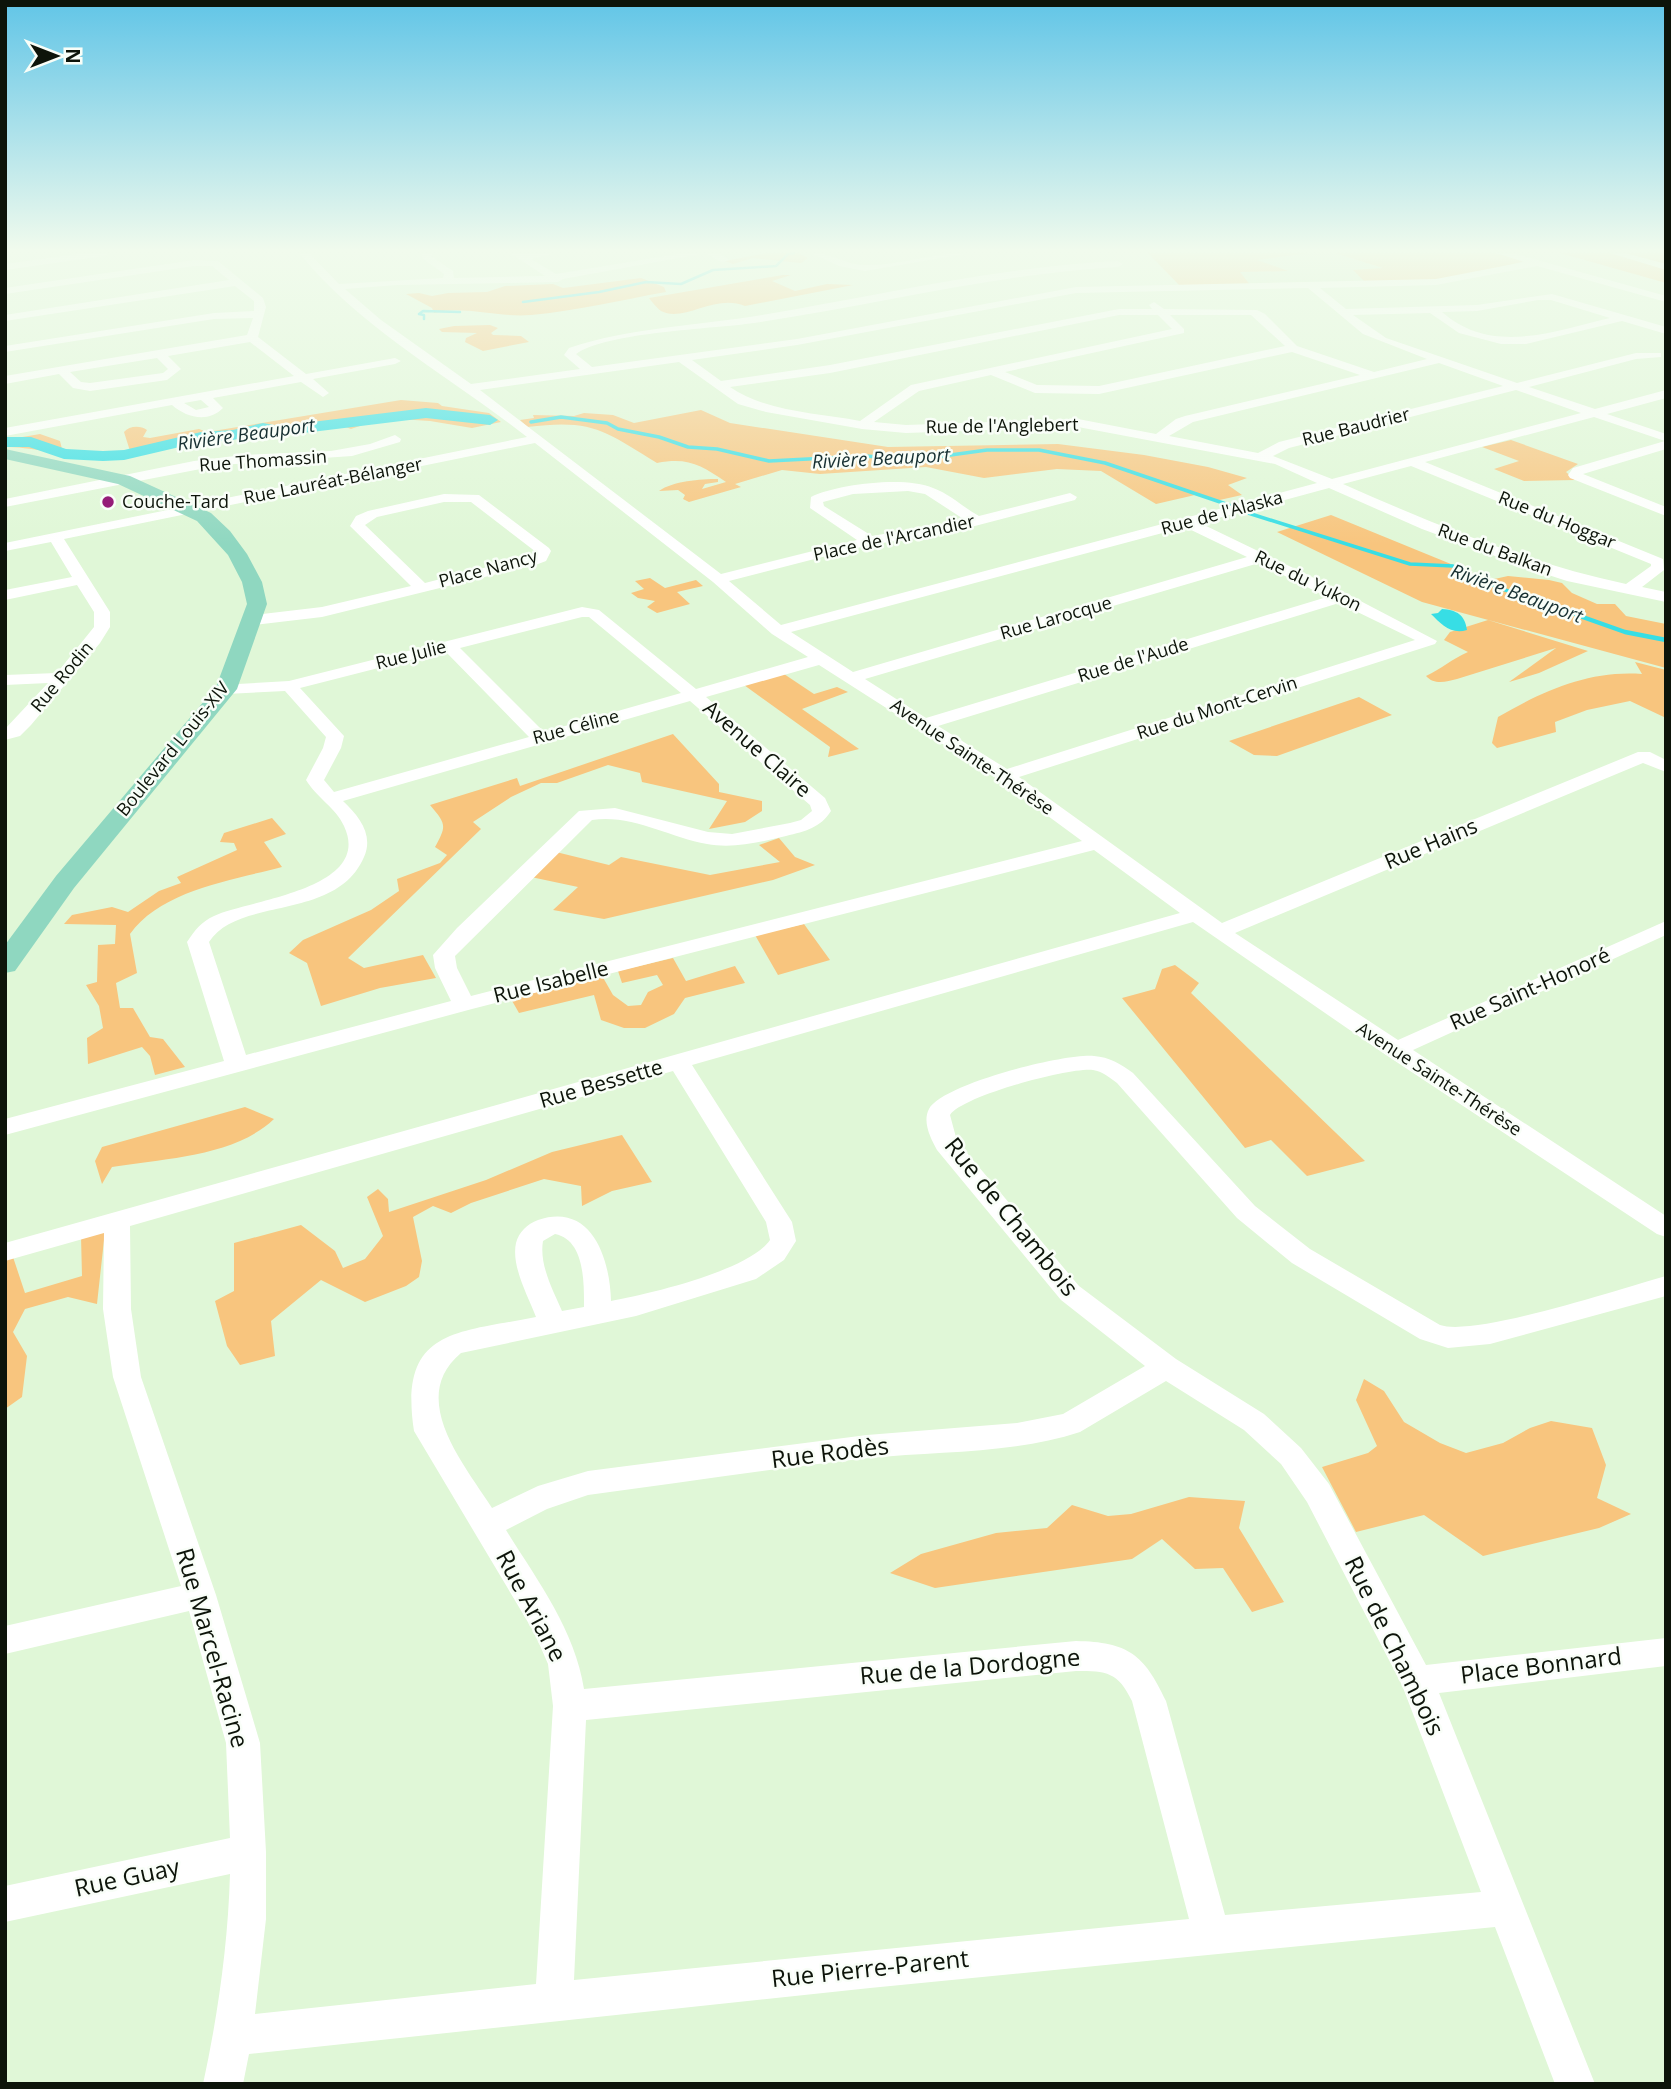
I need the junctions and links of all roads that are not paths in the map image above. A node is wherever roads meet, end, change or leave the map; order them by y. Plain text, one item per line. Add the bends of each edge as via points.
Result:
1 (179, 350) edge
2 (268, 350) edge
3 (415, 350) edge
4 (573, 350) edge
5 (735, 350) edge
6 (926, 350) edge
7 (1092, 350) edge
8 (1282, 350) edge
9 (1300, 350) edge
10 (1412, 350) edge
11 (159, 354) junction
12 (1657, 355) dead end
13 (681, 358) junction
14 (1439, 360) junction
15 (396, 361) dead end
16 (61, 370) junction
17 (587, 370) junction
18 (994, 372) junction
19 (1374, 376) junction
20 (304, 378) junction
21 (5, 380) edge
22 (716, 385) junction
23 (1517, 387) junction
24 (471, 388) junction
25 (323, 393) dead end
26 (1666, 394) edge
27 (1594, 414) junction
28 (862, 425) junction
29 (5, 432) edge
30 (1160, 438) junction
31 (1666, 438) edge
32 (395, 439) dead end
33 (537, 439) junction
34 (1666, 445) edge
35 (9, 457) edge
36 (1260, 457) junction
37 (1415, 463) junction
38 (124, 480) junction
39 (1331, 484) junction
40 (1070, 497) dead end
41 (5, 503) edge
42 (1663, 509) edge
43 (190, 510) junction
44 (977, 520) junction
45 (1187, 522) junction
46 (55, 537) junction
47 (869, 541) junction
48 (5, 547) edge
49 (1261, 558) junction
50 (83, 579) junction
51 (719, 579) junction
52 (421, 587) junction
53 (1628, 590) junction
54 (5, 595) edge
55 (1342, 597) junction
56 (1666, 597) edge
57 (593, 613) joint
58 (253, 620) junction
59 (778, 631) junction
60 (1429, 641) joint
61 (449, 646) junction
62 (821, 659) junction
63 (61, 678) junction
64 (850, 678) junction
65 (5, 680) edge
66 (289, 686) junction
67 (226, 689) junction
68 (695, 696) junction
69 (925, 724) junction
70 (5, 735) edge
71 (539, 737) junction
72 (1666, 767) edge
73 (1005, 776) junction
74 (332, 798) junction
75 (1098, 843) junction
76 (1196, 915) junction
77 (1666, 927) edge
78 (1219, 932) junction
79 (5, 965) edge
80 (464, 1004) junction
81 (1394, 1050) junction
82 (679, 1062) junction
83 (237, 1064) junction
84 (5, 1127) edge
85 (117, 1220) junction
86 (1666, 1228) edge
87 (5, 1252) edge
88 (1666, 1286) edge
89 (598, 1313) junction
90 (552, 1322) junction
91 (1166, 1367) junction
92 (488, 1525) junction
93 (200, 1595) junction
94 (5, 1640) edge
95 (1666, 1651) edge
96 (1417, 1681) junction
97 (570, 1706) junction
98 (248, 1852) junction
99 (5, 1904) edge
100 (1507, 1908) junction
101 (1212, 1935) junction
102 (554, 2000) junction
103 (233, 2036) junction
104 (223, 2084) edge
105 (1575, 2084) edge

1 - 11 street
2 - 20 street
3 - 24 street, Avenue Sainte-Thérèse
4 - 17 street via 570,355
5 - 13 street
6 - 22 street
7 - 18 street
8 - 18 street via 1099,390 1034,388
9 - 19 street
10 - 14 street
11 - 16 street
11 - 16 street via 175,369 167,376 90,387 77,385
12 - 23 street, Rue Baudrier via 1636,356
13 - 17 street
13 - 22 street, Rue de l'Anglebert
14 - 19 street
14 - 23 street
15 - 20 street
16 - 21 street
17 - 24 street
18 - 28 street via 915,388
19 - 30 street via 1189,419
20 - 25 street
20 - 29 street via 204,397 217,408 213,411 189,413 175,402
22 - 28 street, Rue de l'Anglebert via 753,405
23 - 27 street
23 - 36 street, Rue Baudrier via 1283,445
24 - 33 street, Avenue Sainte-Thérèse
26 - 27 street, Rue de l'Alaska
27 - 31 street
27 - 37 street, Rue de l'Alaska
28 - 30 street, Rue de l'Anglebert via 906,429 1058,422
30 - 36 street, Rue de l'Anglebert
32 - 38 street, Rue Thomassin via 333,456 224,460
33 - 43 street, Rue Lauréat-Bélanger
33 - 51 street, Avenue Sainte-Thérèse
34 - 42 street via 1576,475
35 - 38 main road, Boulevard Louis-XIV
36 - 39 street, Rue de l'Anglebert
37 - 39 street, Rue de l'Alaska
37 - 53 street, Rue du Hoggar via 1658,562 1659,567
38 - 41 street, Rue Thomassin
38 - 43 main road, Boulevard Louis-XIV
39 - 45 street, Rue de l'Alaska
39 - 53 street, Rue du Balkan via 1535,566
40 - 44 street, Place de l'Arcandier
43 - 46 street, Rue Lauréat-Bélanger
43 - 58 main road, Boulevard Louis-XIV via 204,517 237,554 253,582 257,604
44 - 47 street, Place de l'Arcandier
44 - 47 street via 925,488 846,491 816,500 817,508
45 - 49 street, Rue du Yukon
45 - 59 street, Rue de l'Alaska
46 - 48 street, Rue Lauréat-Bélanger
46 - 50 street, Rue Rodin
47 - 51 street, Place de l'Arcandier
49 - 55 street, Rue du Yukon
49 - 64 street, Rue Larocque
50 - 54 street
50 - 63 street, Rue Rodin via 102,612 102,627
51 - 59 street, Avenue Sainte-Thérèse
52 - 52 street, Place Nancy via 533,561 544,551 474,498 444,498 361,519 357,526
52 - 58 street, Place Nancy via 322,612
53 - 56 street, Rue du Balkan
55 - 60 street, Rue du Yukon
55 - 69 street, Rue de l'Aude
57 - 61 street, Rue Julie
57 - 68 street, Avenue Claire
58 - 67 main road, Boulevard Louis-XIV
59 - 62 street, Avenue Sainte-Thérèse
60 - 73 street, Rue du Mont-Cervin
61 - 66 street, Rue Julie
61 - 71 street
62 - 64 street, Avenue Sainte-Thérèse
62 - 68 street, Rue Céline
63 - 65 street
63 - 70 street, Rue Rodin via 14,732
64 - 69 street, Avenue Sainte-Thérèse
66 - 67 street, Rue Julie
66 - 74 street via 335,736 335,745 315,780
67 - 79 main road, Boulevard Louis-XIV via 65,882
68 - 71 street, Rue Céline
68 - 80 street, Avenue Claire via 818,802 822,811 817,818 791,829 723,839 607,812 586,815 444,955
69 - 73 street, Avenue Sainte-Thérèse
71 - 74 street, Rue Céline
72 - 78 street, Rue Hains via 1644,756
73 - 75 street, Avenue Sainte-Thérèse
74 - 83 street via 356,833 358,846 345,873 316,893 217,921 201,933 198,942
75 - 76 street, Avenue Sainte-Thérèse
75 - 80 street, Rue Isabelle
76 - 78 street, Avenue Sainte-Thérèse
76 - 82 street, Rue Bessette
77 - 81 street, Rue Saint-Honoré
78 - 81 street, Avenue Sainte-Thérèse
80 - 83 street, Rue Isabelle
81 - 86 street, Avenue Sainte-Thérèse
82 - 85 street, Rue Bessette
82 - 89 street, Rue Ariane via 779,1222 783,1241 775,1253 747,1272
83 - 84 street, Rue Isabelle
85 - 87 street, Rue Bessette
85 - 93 street, Rue Marcel-Racine via 117,1309 127,1377
88 - 91 street, Rue de Chambois via 1490,1334 1448,1338 1430,1332 1301,1256 1246,1212 1110,1067 1066,1064 946,1102 938,1111 937,1124 946,1144 1061,1283
89 - 90 street, Rue Ariane
89 - 90 street via 594,1265 577,1232 566,1225 549,1225 534,1233 529,1245
90 - 92 street, Rue Ariane via 453,1344 436,1356 427,1374 423,1398 429,1431
91 - 92 street, Rue Rodès via 1070,1424 588,1483 552,1492
91 - 96 street, Rue de Chambois via 1254,1423 1291,1456 1318,1493
92 - 97 street, Rue Ariane via 548,1627 564,1664
93 - 94 street
93 - 98 street, Rue Marcel-Racine via 243,1742
95 - 96 street, Place Bonnard
96 - 100 street, Rue de Chambois
97 - 101 street, Rue de la Dordogne via 1076,1656 1122,1661 1138,1676 1149,1701
97 - 102 street, Rue Ariane
98 - 99 street, Rue Guay
98 - 103 street, Rue Marcel-Racine via 247,1919
100 - 101 street, Rue Pierre-Parent
100 - 105 street, Rue de Chambois
101 - 102 street, Rue Pierre-Parent
102 - 103 street, Rue Pierre-Parent
103 - 104 street, Rue Marcel-Racine

